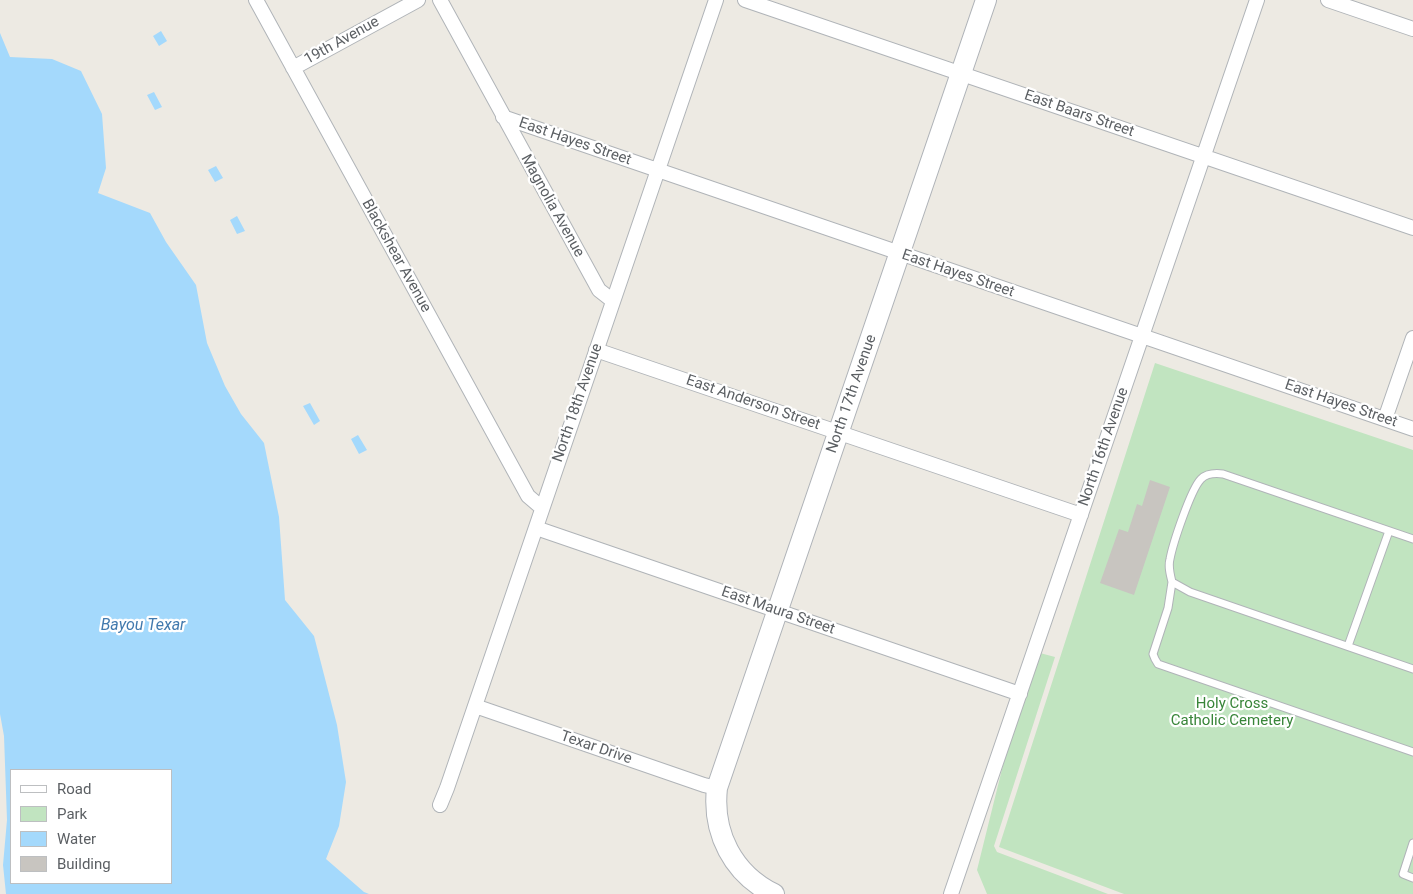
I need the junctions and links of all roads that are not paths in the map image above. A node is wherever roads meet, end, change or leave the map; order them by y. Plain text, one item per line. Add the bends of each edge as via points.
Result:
1 (256, 0) edge
2 (418, 0) edge
3 (440, 0) edge
4 (716, 0) edge
5 (745, 0) edge
6 (986, 0) edge
7 (1257, 0) edge
8 (1328, 0) edge
9 (1413, 29) edge
10 (293, 68) junction
11 (961, 74) junction
12 (503, 117) junction
13 (1203, 157) junction
14 (657, 171) junction
15 (1413, 228) edge
16 (899, 254) junction
17 (613, 301) junction
18 (1142, 336) junction
19 (1413, 338) edge
20 (596, 350) junction
21 (1385, 419) junction
22 (1413, 429) edge
23 (839, 432) junction
24 (542, 508) junction
25 (1081, 515) junction
26 (536, 528) junction
27 (1389, 531) junction
28 (1413, 540) edge
29 (1172, 582) junction
30 (778, 611) junction
31 (1348, 646) junction
32 (1413, 669) edge
33 (1020, 694) junction
34 (475, 706) junction
35 (1413, 752) edge
36 (717, 788) junction
37 (440, 806) dead end
38 (1413, 843) edge
39 (1413, 878) edge
40 (774, 894) edge
41 (951, 894) edge

1 - 10 street, Blackshear Avenue
2 - 10 street, 19th Avenue
3 - 12 street, Magnolia Avenue
4 - 14 street, North 18th Avenue
5 - 11 street, East Baars Street
6 - 11 street, North 17th Avenue
7 - 13 street, North 16th Avenue
8 - 9 street
10 - 24 street, Blackshear Avenue via 528,496
11 - 13 street, East Baars Street
11 - 16 street, North 17th Avenue
12 - 14 street, East Hayes Street
12 - 17 street, Magnolia Avenue via 599,290
13 - 15 street, East Baars Street
13 - 18 street, North 16th Avenue
14 - 16 street, East Hayes Street
14 - 17 street, North 18th Avenue
16 - 18 street, East Hayes Street
16 - 23 street, North 17th Avenue
17 - 20 street, North 18th Avenue
18 - 21 street, East Hayes Street
18 - 25 street, North 16th Avenue
19 - 21 street
20 - 23 street, East Anderson Street
20 - 24 street, North 18th Avenue
21 - 22 street, East Hayes Street
23 - 25 street, East Anderson Street
23 - 30 street, North 17th Avenue
24 - 26 street, North 18th Avenue
25 - 33 street, North 16th Avenue
26 - 30 street, East Maura Street
26 - 34 street, North 18th Avenue
27 - 28 lane
27 - 29 lane via 1223,474 1209,474 1194,490 1173,548 1170,560
27 - 31 lane
29 - 31 lane via 1190,592
29 - 35 lane via 1154,654 1158,664
30 - 33 street, East Maura Street
30 - 36 street, North 17th Avenue
31 - 32 lane
33 - 41 street, North 16th Avenue
34 - 36 street, Texar Drive
34 - 37 street, North 18th Avenue
36 - 40 street, North 17th Avenue via 719,828 730,855 753,881
38 - 39 lane via 1403,874

